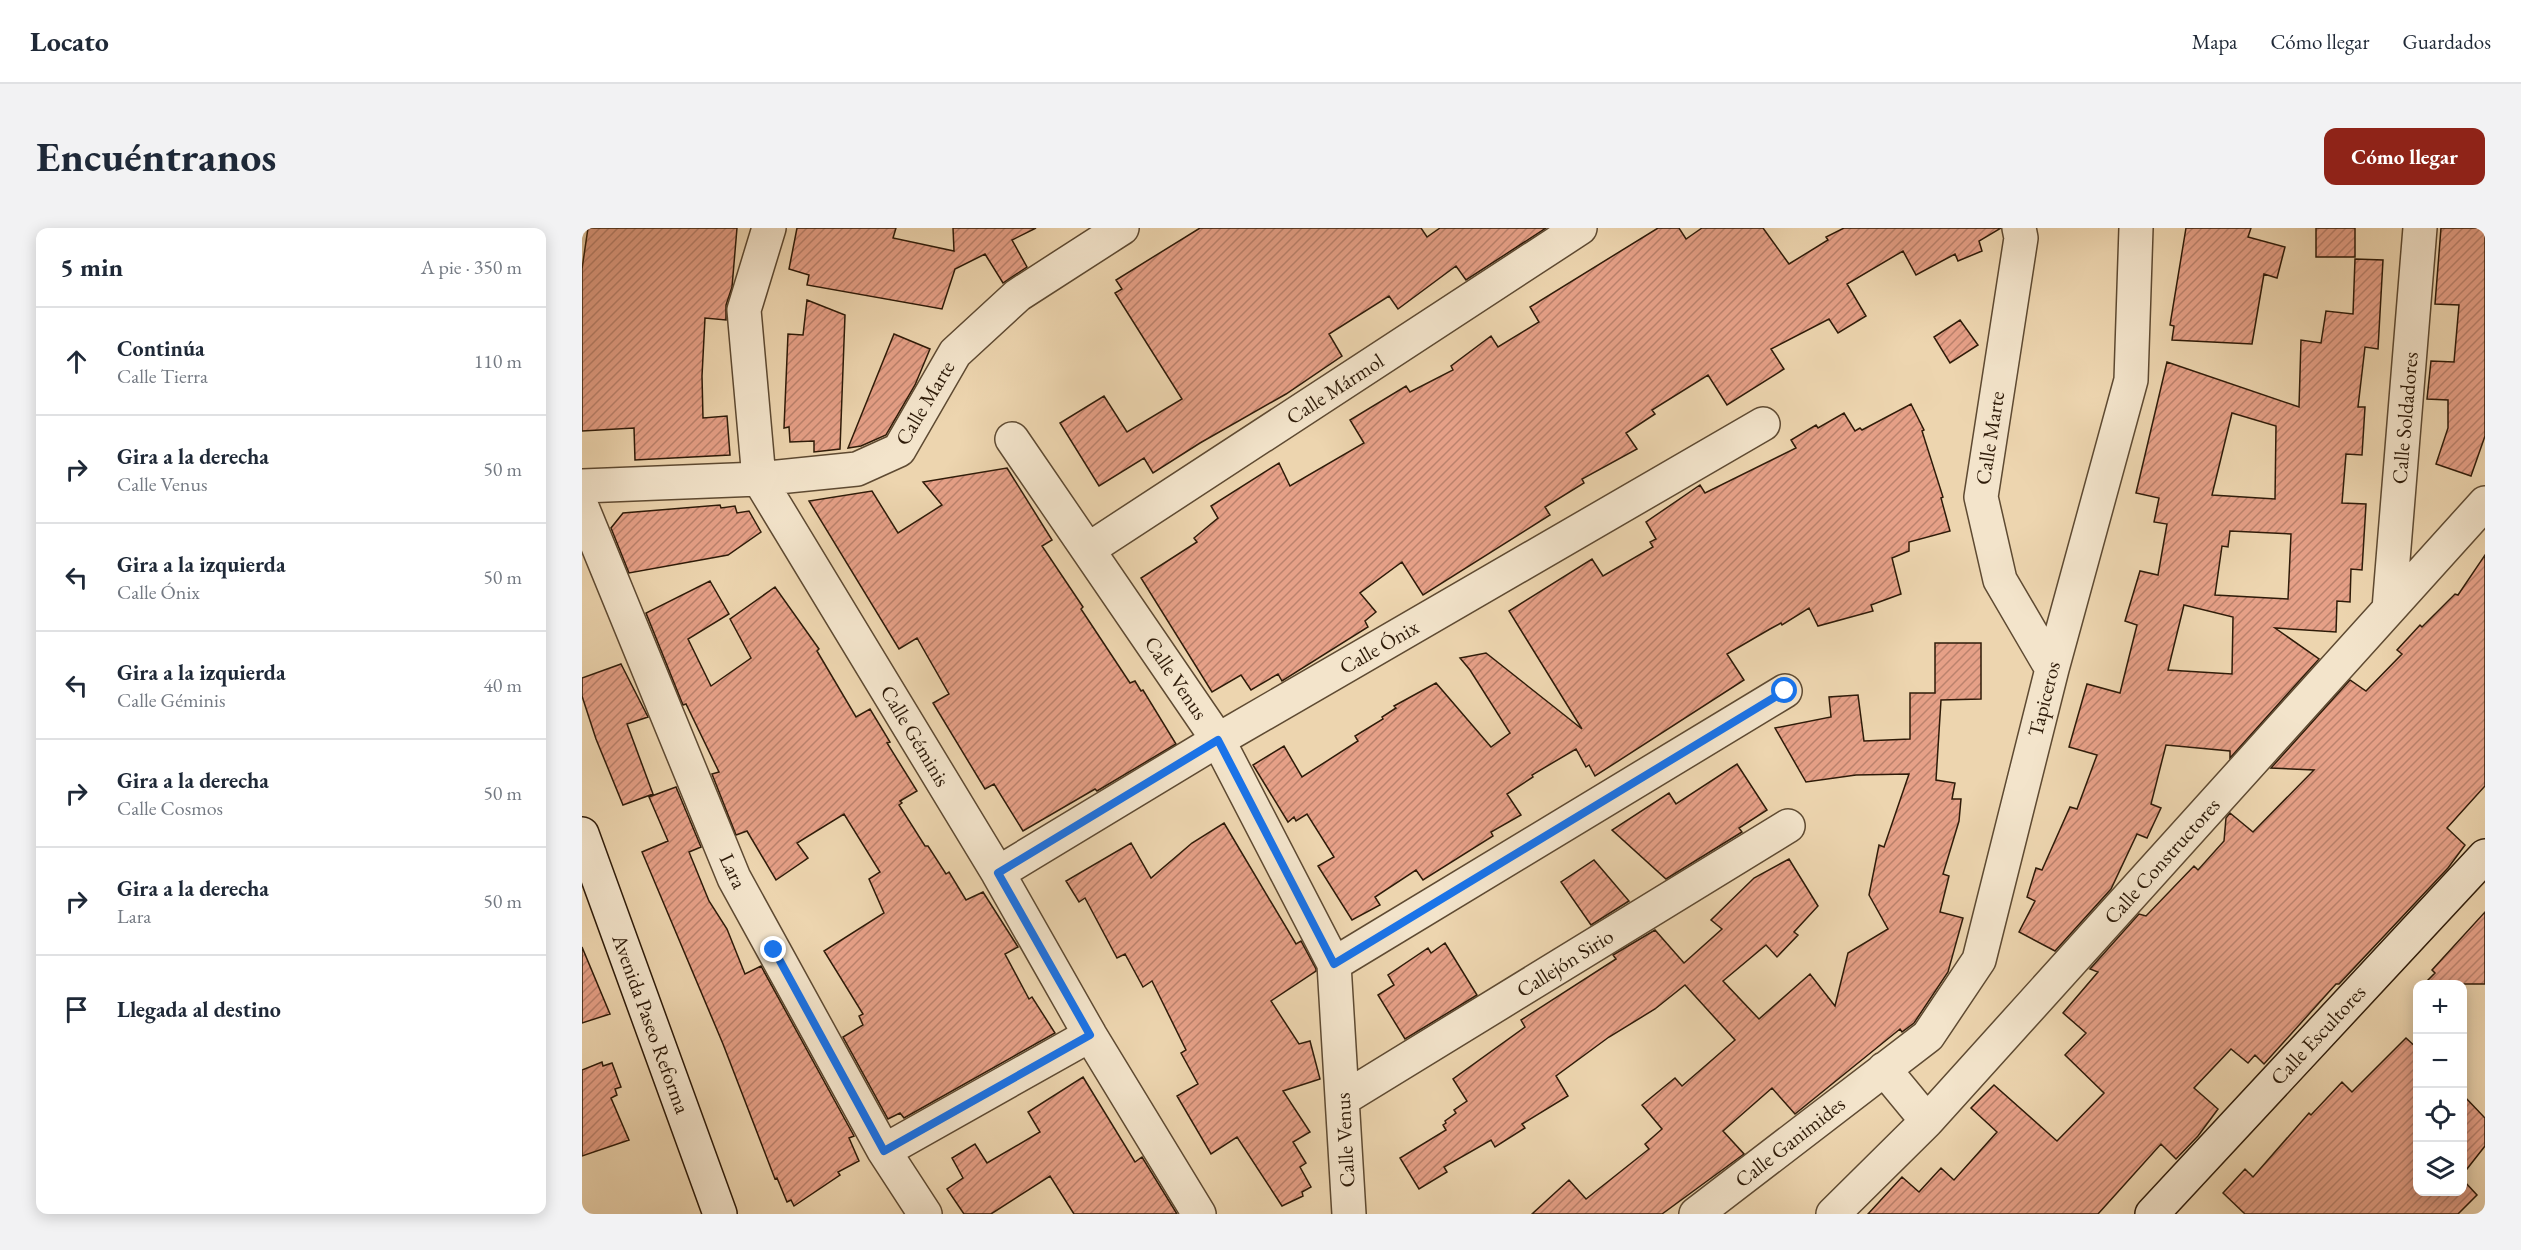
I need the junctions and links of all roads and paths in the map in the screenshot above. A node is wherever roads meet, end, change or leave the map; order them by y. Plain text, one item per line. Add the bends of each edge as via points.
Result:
1 (769, 228) edge
2 (1122, 228) edge
3 (1580, 228) edge
4 (2019, 228) edge
5 (2136, 228) edge
6 (2420, 228) edge
7 (1763, 424) dead end
8 (1012, 439) dead end
9 (759, 479) junction
10 (582, 486) edge
11 (2485, 503) edge
12 (582, 507) edge
13 (1089, 549) junction
14 (2390, 609) junction
15 (2052, 669) junction
16 (1785, 691) dead end
17 (1218, 740) junction
18 (1788, 826) dead end
19 (582, 834) edge
20 (2485, 856) edge
21 (998, 873) junction
22 (1334, 964) junction
23 (1090, 1035) junction
24 (1884, 1069) junction
25 (1343, 1099) junction
26 (1927, 1120) junction
27 (884, 1151) junction
28 (720, 1214) edge
29 (925, 1214) edge
30 (1199, 1214) edge
31 (1349, 1214) edge
32 (1696, 1214) edge
33 (1833, 1214) edge
34 (2152, 1214) edge

1 - 9 street, Calle Géminis via 744,310
2 - 9 street, Calle Marte via 1018,295 955,353 899,450 857,469
3 - 13 street, Calle Mármol
4 - 15 street, Calle Marte via 2021,238 1981,497 2000,580
5 - 15 street, Tapiceros via 2131,380
6 - 14 street, Calle Soldadores
7 - 17 street, Calle Ónix
8 - 13 street, Calle Venus
9 - 10 street, Calle Marte
9 - 21 street, Calle Géminis
11 - 14 street, Calle Constructores
12 - 27 street, Lara via 734,878
13 - 17 street, Calle Venus
14 - 26 street, Calle Constructores
15 - 24 street, Tapiceros via 1979,960 1928,1036
16 - 22 street
17 - 21 street, Calle Ónix
17 - 22 street, Calle Venus
18 - 25 street, Callejón Sirio
19 - 28 street, Avenida Paseo Reforma
20 - 34 street, Calle Escultores
21 - 23 street, Calle Géminis
22 - 25 street, Calle Venus
23 - 27 street
23 - 30 street, Calle Géminis
24 - 26 street
24 - 32 street, Calle Ganimides
25 - 31 street, Calle Venus
26 - 33 street, Calle Constructores
27 - 29 street, Lara

